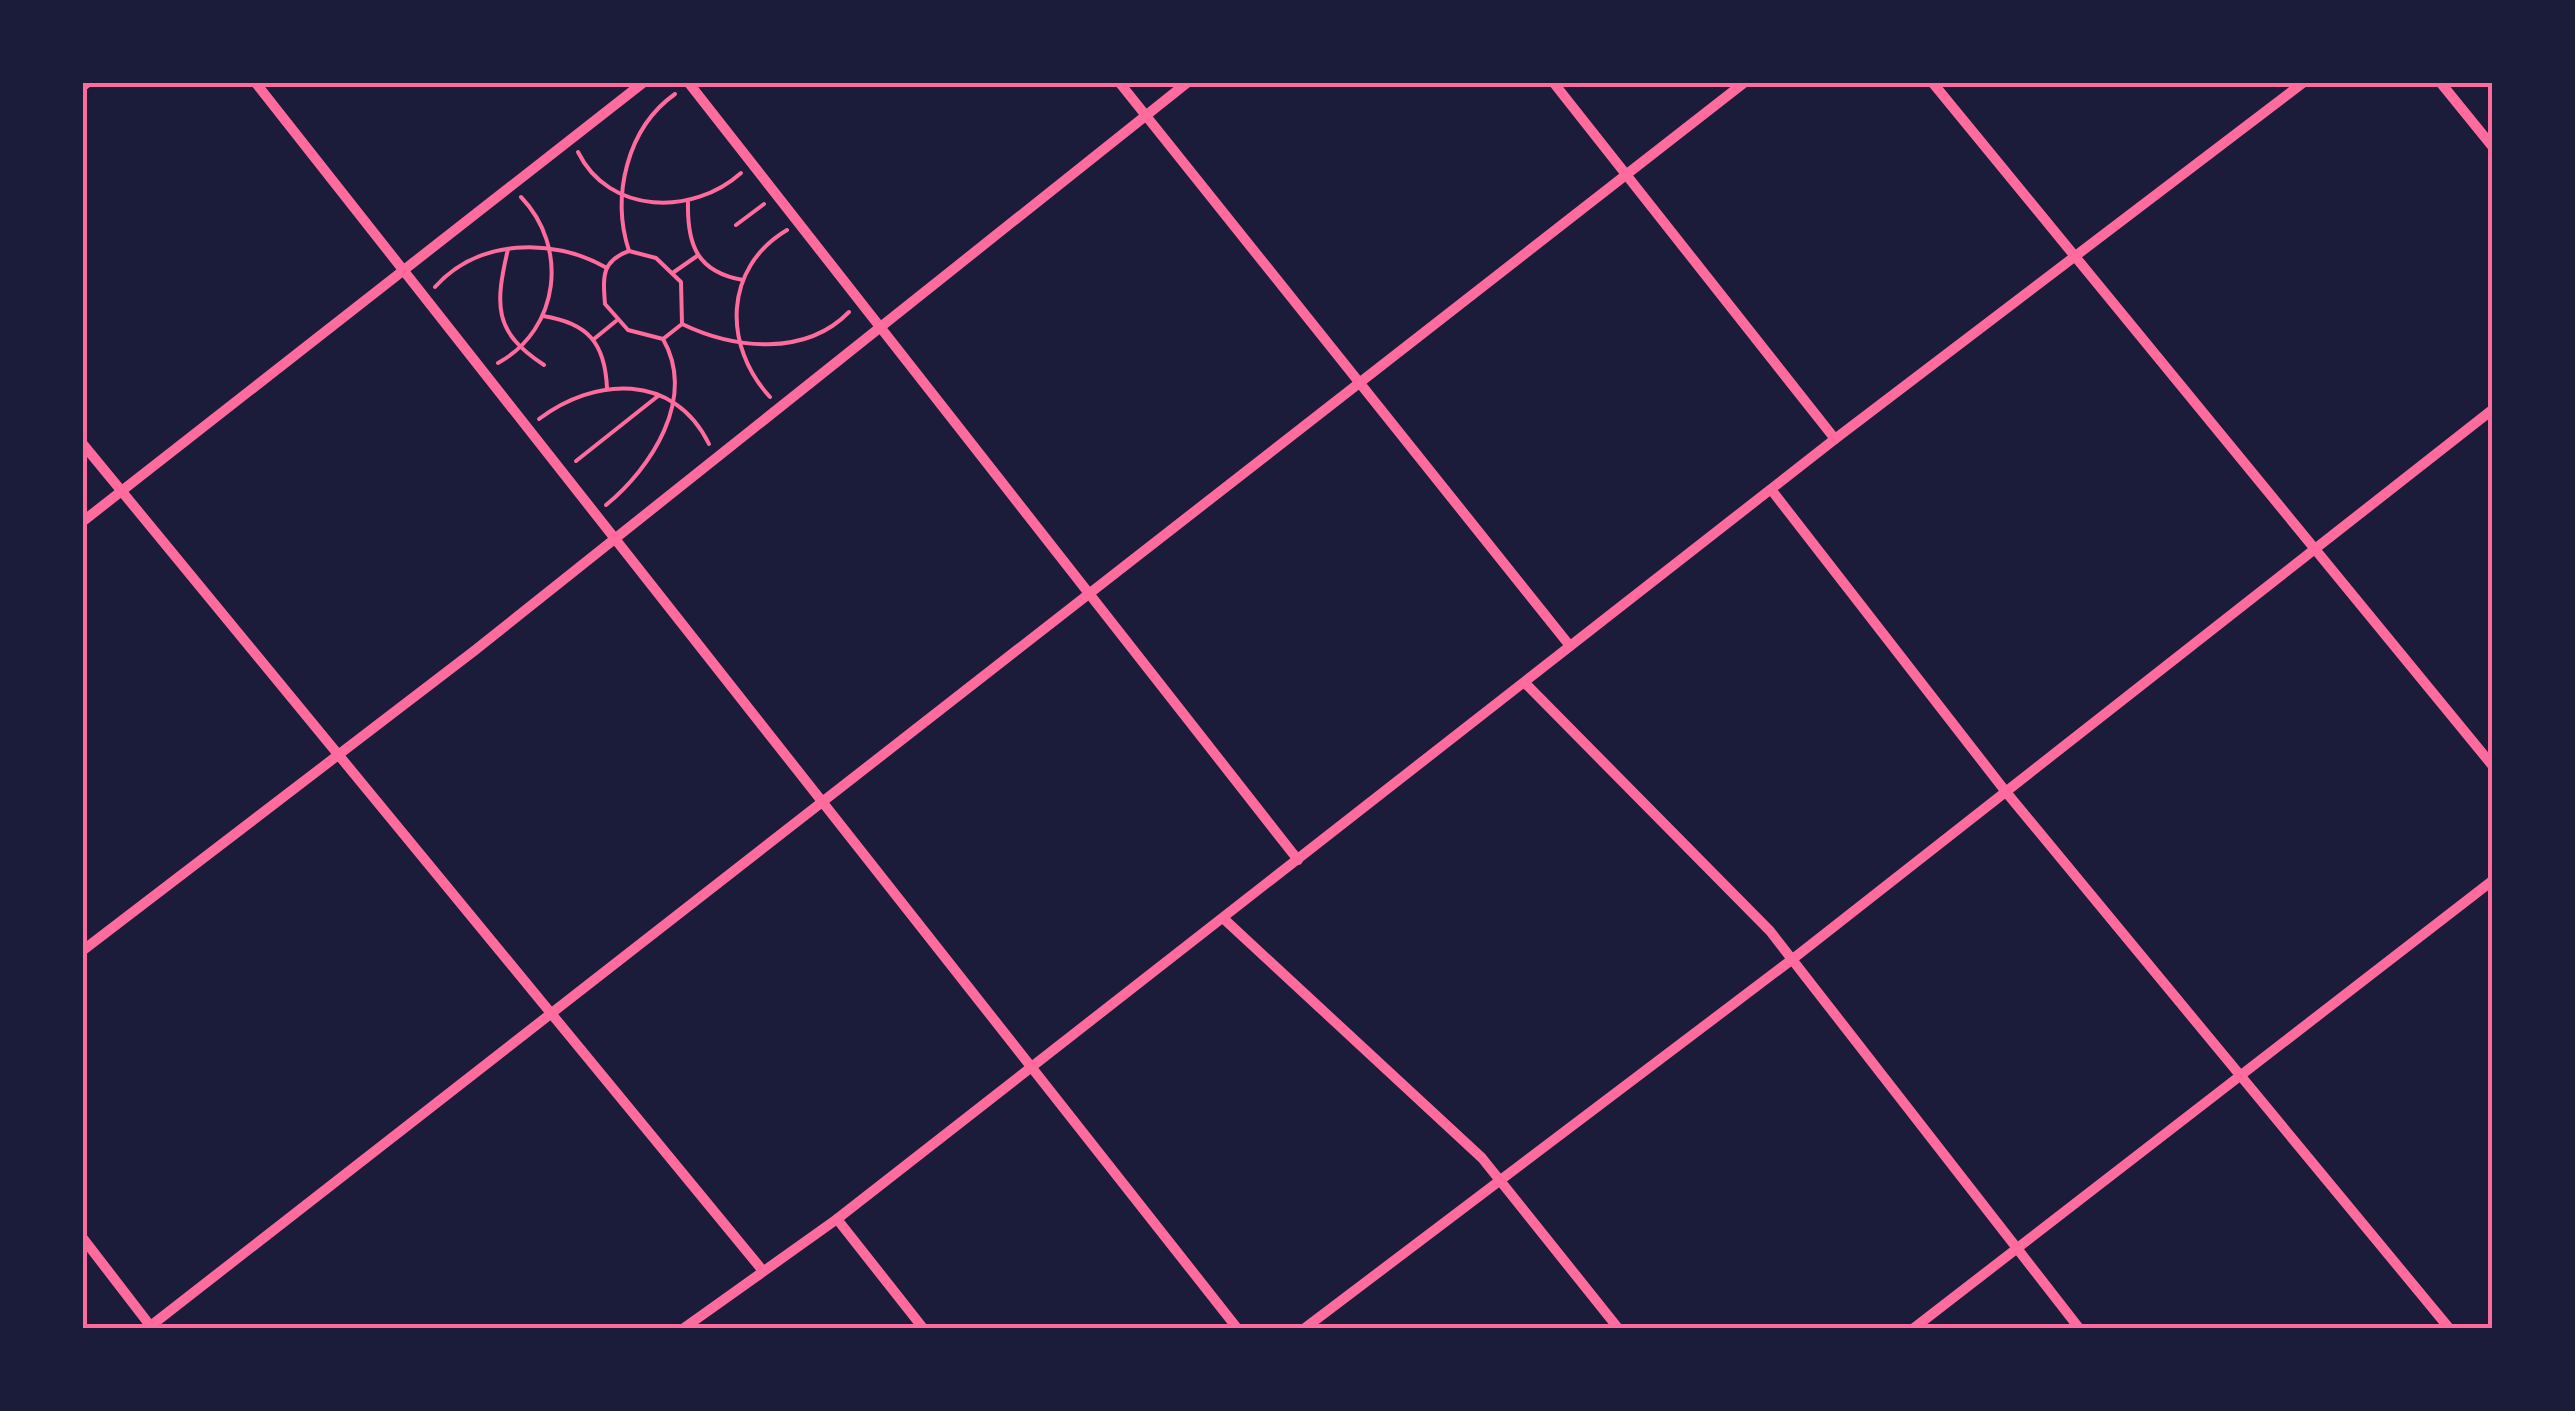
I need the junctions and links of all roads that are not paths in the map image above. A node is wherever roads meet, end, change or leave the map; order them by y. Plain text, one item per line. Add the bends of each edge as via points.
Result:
1 (255, 82) edge
2 (644, 82) edge
3 (1119, 82) edge
4 (1188, 82) edge
5 (1553, 82) edge
6 (1745, 82) edge
7 (1932, 82) edge
8 (2304, 82) edge
9 (2440, 82) edge
10 (688, 83) edge
11 (1145, 116) junction
12 (2492, 146) edge
13 (1628, 176) junction
14 (2075, 256) junction
15 (402, 268) junction
16 (880, 326) junction
17 (1360, 383) junction
18 (2492, 410) edge
19 (1835, 440) junction
20 (82, 443) edge
21 (123, 490) junction
22 (1773, 492) junction
23 (82, 522) edge
24 (612, 539) junction
25 (2315, 548) junction
26 (1092, 592) junction
27 (1570, 646) junction
28 (1525, 683) junction
29 (339, 754) junction
30 (2492, 766) edge
31 (2006, 792) junction
32 (823, 803) junction
33 (1298, 860) junction
34 (2492, 881) edge
35 (1224, 920) junction
36 (82, 951) edge
37 (1794, 958) junction
38 (552, 1016) junction
39 (1030, 1069) junction
40 (2242, 1075) junction
41 (1500, 1179) junction
42 (836, 1219) junction
43 (82, 1237) edge
44 (2017, 1250) junction
45 (763, 1270) junction
46 (150, 1328) edge
47 (684, 1328) edge
48 (924, 1328) edge
49 (1237, 1328) edge
50 (1305, 1328) edge
51 (1618, 1328) edge
52 (1914, 1328) edge
53 (2079, 1328) edge
54 (2449, 1328) edge

1 - 15 street
2 - 15 street
3 - 11 street
4 - 11 street
5 - 13 street
6 - 13 street
7 - 14 street
8 - 14 street
9 - 12 street
10 - 16 street
11 - 16 street
11 - 17 street
13 - 17 street
13 - 19 street
14 - 19 street
14 - 25 street
15 - 21 street
15 - 24 street
16 - 24 street
16 - 26 street
17 - 26 street
17 - 27 street
18 - 25 street
19 - 22 street
20 - 21 street
21 - 23 street
21 - 29 street
22 - 27 street
22 - 31 street
24 - 29 street
24 - 32 street
25 - 30 street
25 - 31 street
26 - 32 street
26 - 33 street
27 - 28 street
28 - 33 street
28 - 37 street
29 - 36 street
29 - 38 street
31 - 37 street
31 - 40 street
32 - 38 street
32 - 39 street
33 - 35 street
34 - 40 street
35 - 39 street
35 - 41 street
37 - 41 street
37 - 44 street
38 - 45 street
38 - 46 street
39 - 42 street
39 - 49 street
40 - 44 street
40 - 54 street
41 - 50 street
41 - 51 street
42 - 45 street
42 - 48 street
43 - 46 street
44 - 52 street
44 - 53 street
45 - 47 street

